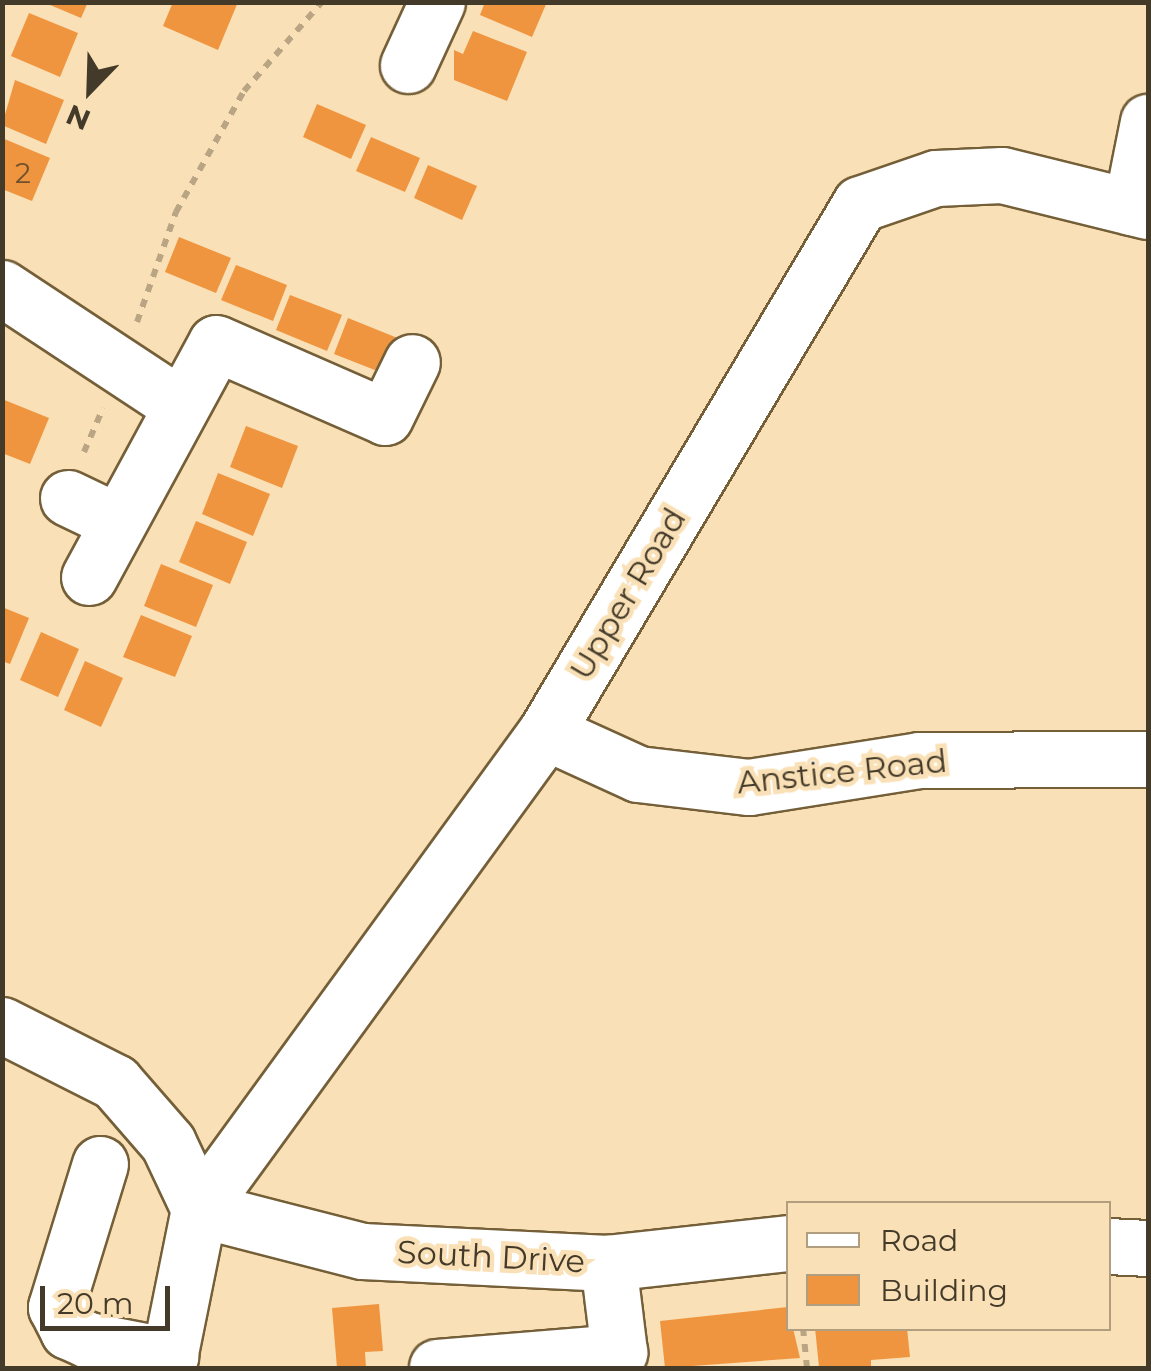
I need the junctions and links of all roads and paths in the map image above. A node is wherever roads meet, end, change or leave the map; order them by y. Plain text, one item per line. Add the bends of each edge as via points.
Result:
1 (322, 2) edge
2 (437, 2) edge
3 (408, 65) dead end
4 (1148, 122) edge
5 (1140, 209) edge
6 (2, 288) edge
7 (412, 362) dead end
8 (122, 366) junction
9 (178, 404) junction
10 (68, 498) joint
11 (118, 522) junction
12 (89, 578) dead end
13 (546, 732) junction
14 (1148, 759) edge
15 (2, 1026) edge
16 (100, 1164) dead end
17 (198, 1209) junction
18 (786, 1243) edge
19 (1111, 1246) edge
20 (1148, 1248) edge
21 (608, 1263) junction
22 (804, 1331) edge
23 (168, 1362) edge
24 (437, 1367) edge
25 (807, 1368) edge

1 - 8 path via 244,92 176,212
2 - 3 street
4 - 5 street
5 - 13 street, Upper Road via 1002,175 936,178 860,204
6 - 8 street
7 - 9 street via 385,417 216,343
8 - 9 street
8 - 10 path
9 - 11 street
10 - 11 street
11 - 12 street
13 - 14 street, Anstice Road via 638,774 749,788 919,760
13 - 17 street, Upper Road
15 - 17 street via 116,1082 168,1142
16 - 23 street via 56,1308 68,1331
17 - 21 street, South Drive via 362,1251
17 - 23 street
18 - 21 street, South Drive
19 - 20 street
21 - 24 street via 618,1352
22 - 25 path

